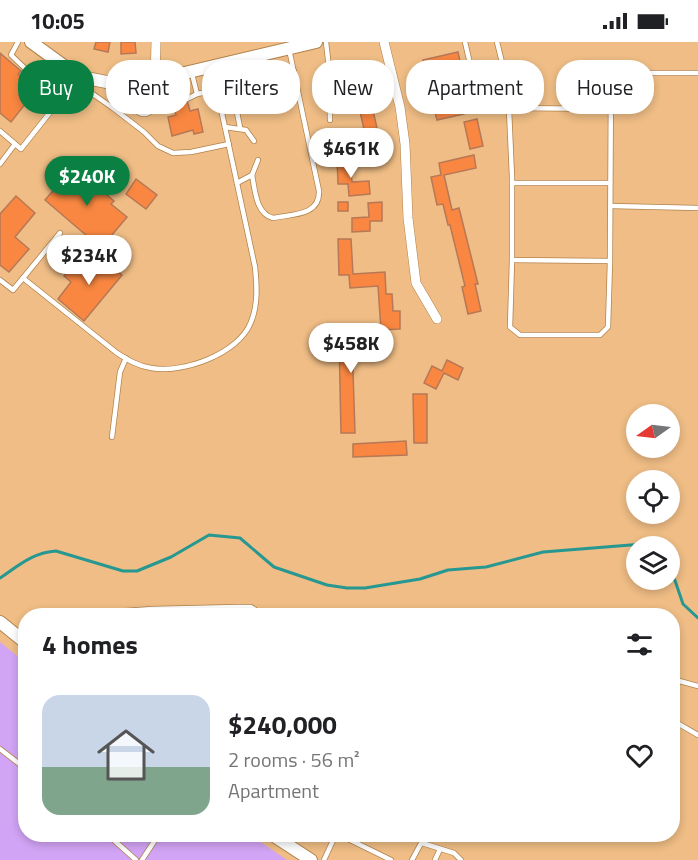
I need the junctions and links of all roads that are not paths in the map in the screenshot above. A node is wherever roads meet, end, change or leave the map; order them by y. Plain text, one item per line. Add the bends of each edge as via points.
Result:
1 (18, 42) edge
2 (31, 42) edge
3 (156, 42) edge
4 (316, 42) edge
5 (326, 42) edge
6 (384, 42) edge
7 (465, 42) edge
8 (497, 42) edge
9 (289, 49) junction
10 (56, 60) edge
11 (156, 60) edge
12 (242, 60) edge
13 (292, 60) edge
14 (469, 60) edge
15 (501, 60) edge
16 (18, 62) edge
17 (202, 70) edge
18 (192, 72) joint
19 (654, 73) edge
20 (698, 73) edge
21 (94, 93) edge
22 (202, 93) edge
23 (197, 94) junction
24 (190, 98) edge
25 (300, 100) edge
26 (106, 102) edge
27 (49, 114) edge
28 (121, 114) edge
29 (222, 114) edge
30 (238, 114) edge
31 (509, 114) edge
32 (610, 114) edge
33 (330, 120) dead end
34 (225, 127) junction
35 (240, 128) junction
36 (0, 131) edge
37 (254, 141) dead end
38 (15, 144) junction
39 (229, 144) junction
40 (258, 160) dead end
41 (0, 164) edge
42 (252, 175) junction
43 (237, 183) junction
44 (512, 183) junction
45 (610, 183) junction
46 (611, 206) junction
47 (698, 208) edge
48 (60, 233) dead end
49 (512, 260) junction
50 (610, 261) junction
51 (23, 278) junction
52 (0, 280) edge
53 (437, 319) dead end
54 (126, 358) junction
55 (112, 437) dead end
56 (195, 608) edge
57 (252, 608) edge
58 (0, 622) edge
59 (18, 637) edge
60 (680, 681) edge
61 (698, 686) edge
62 (680, 725) edge
63 (698, 735) edge
64 (0, 749) edge
65 (5, 754) junction
66 (0, 760) edge
67 (18, 763) edge
68 (116, 842) edge
69 (154, 842) edge
70 (286, 842) edge
71 (333, 842) edge
72 (354, 842) edge
73 (422, 843) joint
74 (440, 849) junction
75 (136, 860) edge
76 (142, 860) edge
77 (311, 860) edge
78 (324, 860) edge
79 (391, 860) edge
80 (412, 860) edge
81 (435, 860) edge
82 (461, 860) edge

1 - 16 lane via 11,55
2 - 10 street
3 - 11 street
4 - 9 street
5 - 33 lane
6 - 53 street via 405,144 416,283
7 - 14 lane
8 - 15 lane
9 - 12 street
9 - 13 lane
17 - 18 street
18 - 23 lane
19 - 20 lane
21 - 26 lane
22 - 23 lane
23 - 24 lane
25 - 42 lane via 319,191 318,203 312,210 269,217 260,207
27 - 38 lane via 21,149
28 - 39 lane via 158,146 173,153
29 - 34 lane
30 - 35 lane
31 - 44 lane
32 - 45 lane
34 - 35 lane
34 - 39 lane
35 - 37 lane
36 - 38 lane
38 - 41 lane
39 - 43 lane
40 - 42 lane
42 - 43 lane
43 - 54 lane via 257,286 250,324 240,339 208,359 170,369 152,368
44 - 45 lane
44 - 49 lane
45 - 46 lane
46 - 47 lane
46 - 50 lane
48 - 51 lane
49 - 50 lane
49 - 50 lane via 510,327 520,335 600,335 608,327
51 - 52 lane via 13,290
51 - 54 lane
54 - 55 lane via 120,372
56 - 57 lane
58 - 59 street
60 - 61 lane
62 - 63 lane
64 - 65 lane
65 - 66 lane
65 - 67 lane
68 - 75 lane
69 - 76 lane
70 - 77 street
71 - 78 lane
72 - 79 lane
73 - 74 lane
73 - 80 lane
74 - 81 lane
74 - 82 lane

